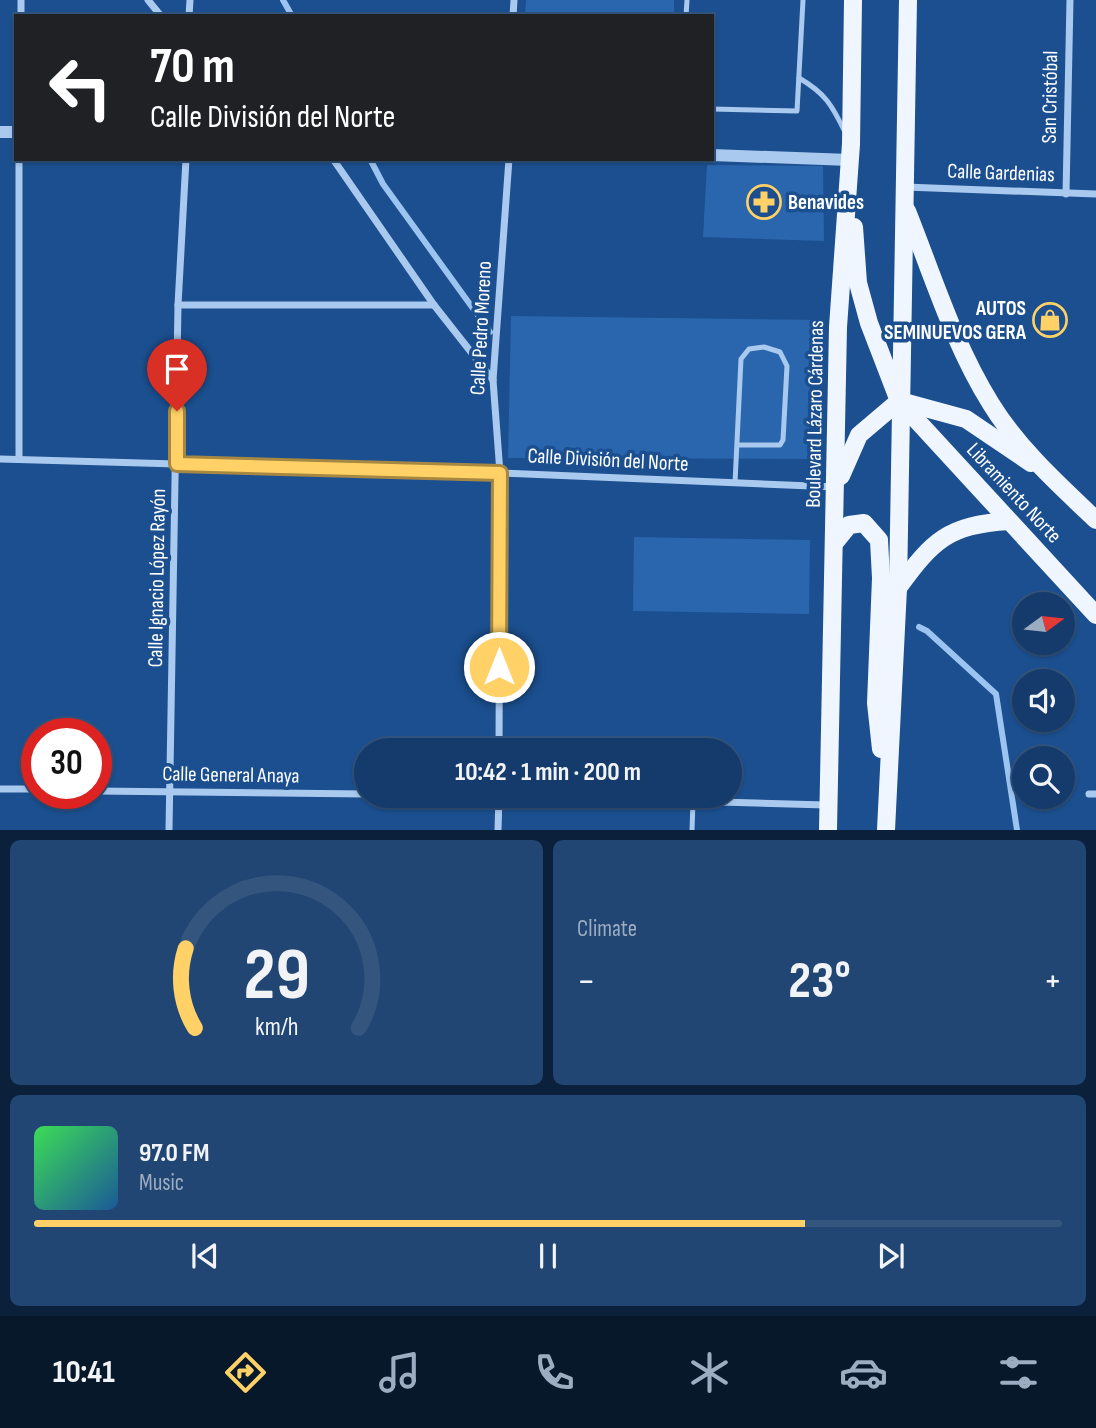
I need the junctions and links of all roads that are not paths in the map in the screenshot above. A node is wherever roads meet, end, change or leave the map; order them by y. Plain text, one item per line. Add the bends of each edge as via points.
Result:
1 (148, 0) edge
2 (803, 0) edge
3 (853, 0) edge
4 (908, 0) edge
5 (1070, 0) edge
6 (159, 14) edge
7 (799, 78) junction
8 (714, 109) edge
9 (714, 155) edge
10 (850, 156) junction
11 (19, 161) edge
12 (186, 161) edge
13 (334, 161) edge
14 (509, 161) edge
15 (905, 187) junction
16 (1066, 194) junction
17 (1096, 194) edge
18 (904, 205) junction
19 (178, 305) junction
20 (434, 305) junction
21 (493, 380) junction
22 (899, 401) junction
23 (737, 445) junction
24 (0, 459) edge
25 (19, 459) junction
26 (177, 464) junction
27 (500, 473) junction
28 (1048, 475) junction
29 (735, 483) junction
30 (836, 488) junction
31 (1096, 520) edge
32 (1009, 521) junction
33 (836, 541) junction
34 (898, 588) junction
35 (1096, 615) edge
36 (499, 738) edge
37 (0, 789) edge
38 (21, 789) edge
39 (112, 791) edge
40 (170, 792) junction
41 (354, 794) edge
42 (742, 803) edge
43 (828, 805) junction
44 (499, 808) edge
45 (692, 808) edge
46 (887, 808) junction
47 (169, 830) edge
48 (498, 830) edge
49 (692, 830) edge
50 (828, 830) edge
51 (835, 830) edge
52 (886, 830) edge

1 - 6 street
2 - 7 lane
3 - 10 main road, Boulevard Lázaro Cárdenas
4 - 15 main road
5 - 16 street, San Cristóbal
7 - 8 lane via 797,111
7 - 10 lane via 820,90 832,106
9 - 10 street
10 - 22 main road via 858,283
10 - 30 main road, Boulevard Lázaro Cárdenas via 838,327
11 - 25 street
12 - 19 street, Calle Ignacio López Rayón
13 - 20 street
14 - 21 street, Calle Pedro Moreno
15 - 16 street, Calle Gardenias
15 - 18 main road
16 - 17 street, Calle Gardenias
18 - 22 main road
18 - 28 main road via 965,355 992,406
19 - 20 street
19 - 26 street, Calle Ignacio López Rayón
20 - 21 street
21 - 27 street, Calle Pedro Moreno
22 - 28 main road via 966,419
22 - 30 main road via 859,435
22 - 32 main road, Libramiento Norte
22 - 34 main road
23 - 23 lane via 774,446 783,440 787,366 780,352 749,349 741,359
23 - 29 lane
24 - 25 street, Calle División del Norte
25 - 26 street, Calle División del Norte
26 - 27 street, Calle División del Norte
26 - 40 street, Calle Ignacio López Rayón
27 - 29 street, Calle División del Norte
27 - 36 street, Calle Pedro Moreno
28 - 31 main road, Libramiento Norte
29 - 30 street, Calle División del Norte
30 - 33 main road, Boulevard Lázaro Cárdenas
32 - 34 main road via 974,523 949,534 922,555
32 - 35 main road, Libramiento Norte
33 - 43 main road, Boulevard Lázaro Cárdenas
33 - 46 main road via 849,525 864,523 879,540 876,703
34 - 46 main road
37 - 38 street
39 - 40 street, Calle General Anaya
40 - 41 street, Calle General Anaya
40 - 47 street, Calle Ignacio López Rayón
42 - 43 street
43 - 50 main road, Boulevard Lázaro Cárdenas
43 - 51 main road
44 - 48 street
45 - 49 lane
46 - 52 main road

